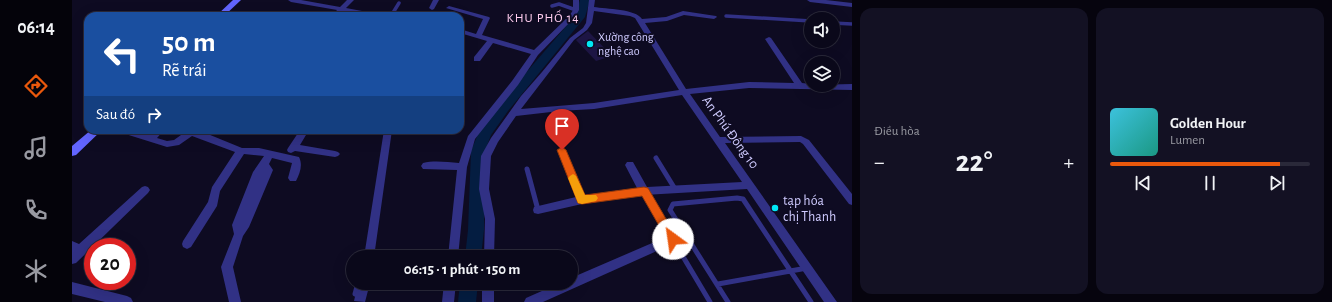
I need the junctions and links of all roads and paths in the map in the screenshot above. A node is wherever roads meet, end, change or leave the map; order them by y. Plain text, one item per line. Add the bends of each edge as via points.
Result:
1 (237, 0) edge
2 (291, 0) edge
3 (351, 0) edge
4 (436, 0) edge
5 (576, 0) edge
6 (810, 0) edge
7 (399, 3) dead end
8 (592, 4) edge
9 (852, 5) edge
10 (552, 6) dead end
11 (432, 8) dead end
12 (449, 8) dead end
13 (342, 10) junction
14 (576, 10) junction
15 (224, 12) edge
16 (340, 12) edge
17 (354, 12) edge
18 (393, 12) edge
19 (726, 16) dead end
20 (714, 17) dead end
21 (641, 21) junction
22 (804, 21) edge
23 (840, 23) edge
24 (852, 24) edge
25 (464, 32) edge
26 (479, 36) junction
27 (769, 39) dead end
28 (492, 40) junction
29 (535, 54) junction
30 (477, 59) dead end
31 (799, 85) junction
32 (804, 85) edge
33 (840, 86) edge
34 (852, 87) edge
35 (684, 92) junction
36 (554, 108) junction
37 (514, 113) junction
38 (92, 134) edge
39 (134, 134) edge
40 (156, 134) edge
41 (188, 134) edge
42 (200, 134) edge
43 (302, 134) edge
44 (387, 134) edge
45 (564, 136) dead end
46 (150, 139) junction
47 (718, 140) junction
48 (293, 146) junction
49 (562, 150) dead end
50 (241, 151) junction
51 (72, 152) edge
52 (270, 154) junction
53 (336, 154) dead end
54 (285, 158) junction
55 (656, 158) dead end
56 (630, 165) dead end
57 (426, 166) dead end
58 (462, 168) junction
59 (527, 168) dead end
60 (293, 178) dead end
61 (750, 185) junction
62 (675, 189) junction
63 (145, 190) dead end
64 (644, 191) junction
65 (582, 200) junction
66 (852, 201) edge
67 (538, 210) joint
68 (685, 235) junction
69 (673, 239) junction
70 (187, 244) dead end
71 (76, 248) edge
72 (370, 250) edge
73 (454, 250) edge
74 (489, 250) edge
75 (72, 259) edge
76 (807, 268) junction
77 (790, 271) junction
78 (718, 284) junction
79 (72, 288) edge
80 (449, 290) edge
81 (488, 290) edge
82 (127, 302) edge
83 (235, 302) edge
84 (448, 302) edge
85 (488, 302) edge
86 (530, 302) edge
87 (710, 302) edge
88 (728, 302) edge
89 (811, 302) edge
90 (831, 302) edge

1 - 15 main road
2 - 13 street
3 - 13 street
4 - 11 street
5 - 14 street
6 - 9 street
7 - 18 lane
8 - 21 street via 632,14
8 - 37 street via 589,23 585,29 572,38
10 - 14 lane via 557,4
12 - 26 street via 487,18
13 - 16 street
13 - 17 street
14 - 29 street
19 - 22 lane
20 - 21 street via 683,13 667,19
21 - 35 street, An Phú Đông 10
23 - 24 lane
25 - 26 street
26 - 28 street
27 - 31 street
28 - 29 street
28 - 30 street
29 - 58 street via 471,138
31 - 32 street
31 - 35 street via 750,84
33 - 34 street
35 - 36 street via 594,106
35 - 47 street, An Phú Đông 10
36 - 37 street
36 - 45 street
37 - 74 street via 494,140 486,156 484,188 490,219
38 - 51 main road
39 - 46 street
40 - 46 street
41 - 46 street via 172,144
42 - 50 street
43 - 48 street
44 - 72 street
47 - 61 street, An Phú Đông 10
47 - 66 street via 802,139
48 - 53 street
48 - 54 street
49 - 65 street
50 - 52 street
50 - 70 street via 215,190 213,203
52 - 54 street
52 - 83 street via 264,165 268,170 227,267
54 - 60 street via 297,162
55 - 62 lane
56 - 64 street
57 - 58 street
58 - 73 street
59 - 67 lane
61 - 62 street
61 - 76 street, An Phú Đông 10
62 - 64 street
63 - 71 street
64 - 65 street
64 - 69 lane
65 - 67 street
68 - 69 lane
68 - 77 lane via 670,210 671,205 741,198
68 - 78 lane
69 - 86 street
69 - 87 lane
71 - 75 street
76 - 77 lane
76 - 90 street, An Phú Đông 10
77 - 78 lane
77 - 89 lane
78 - 88 lane
79 - 82 street
80 - 84 street
81 - 85 street

